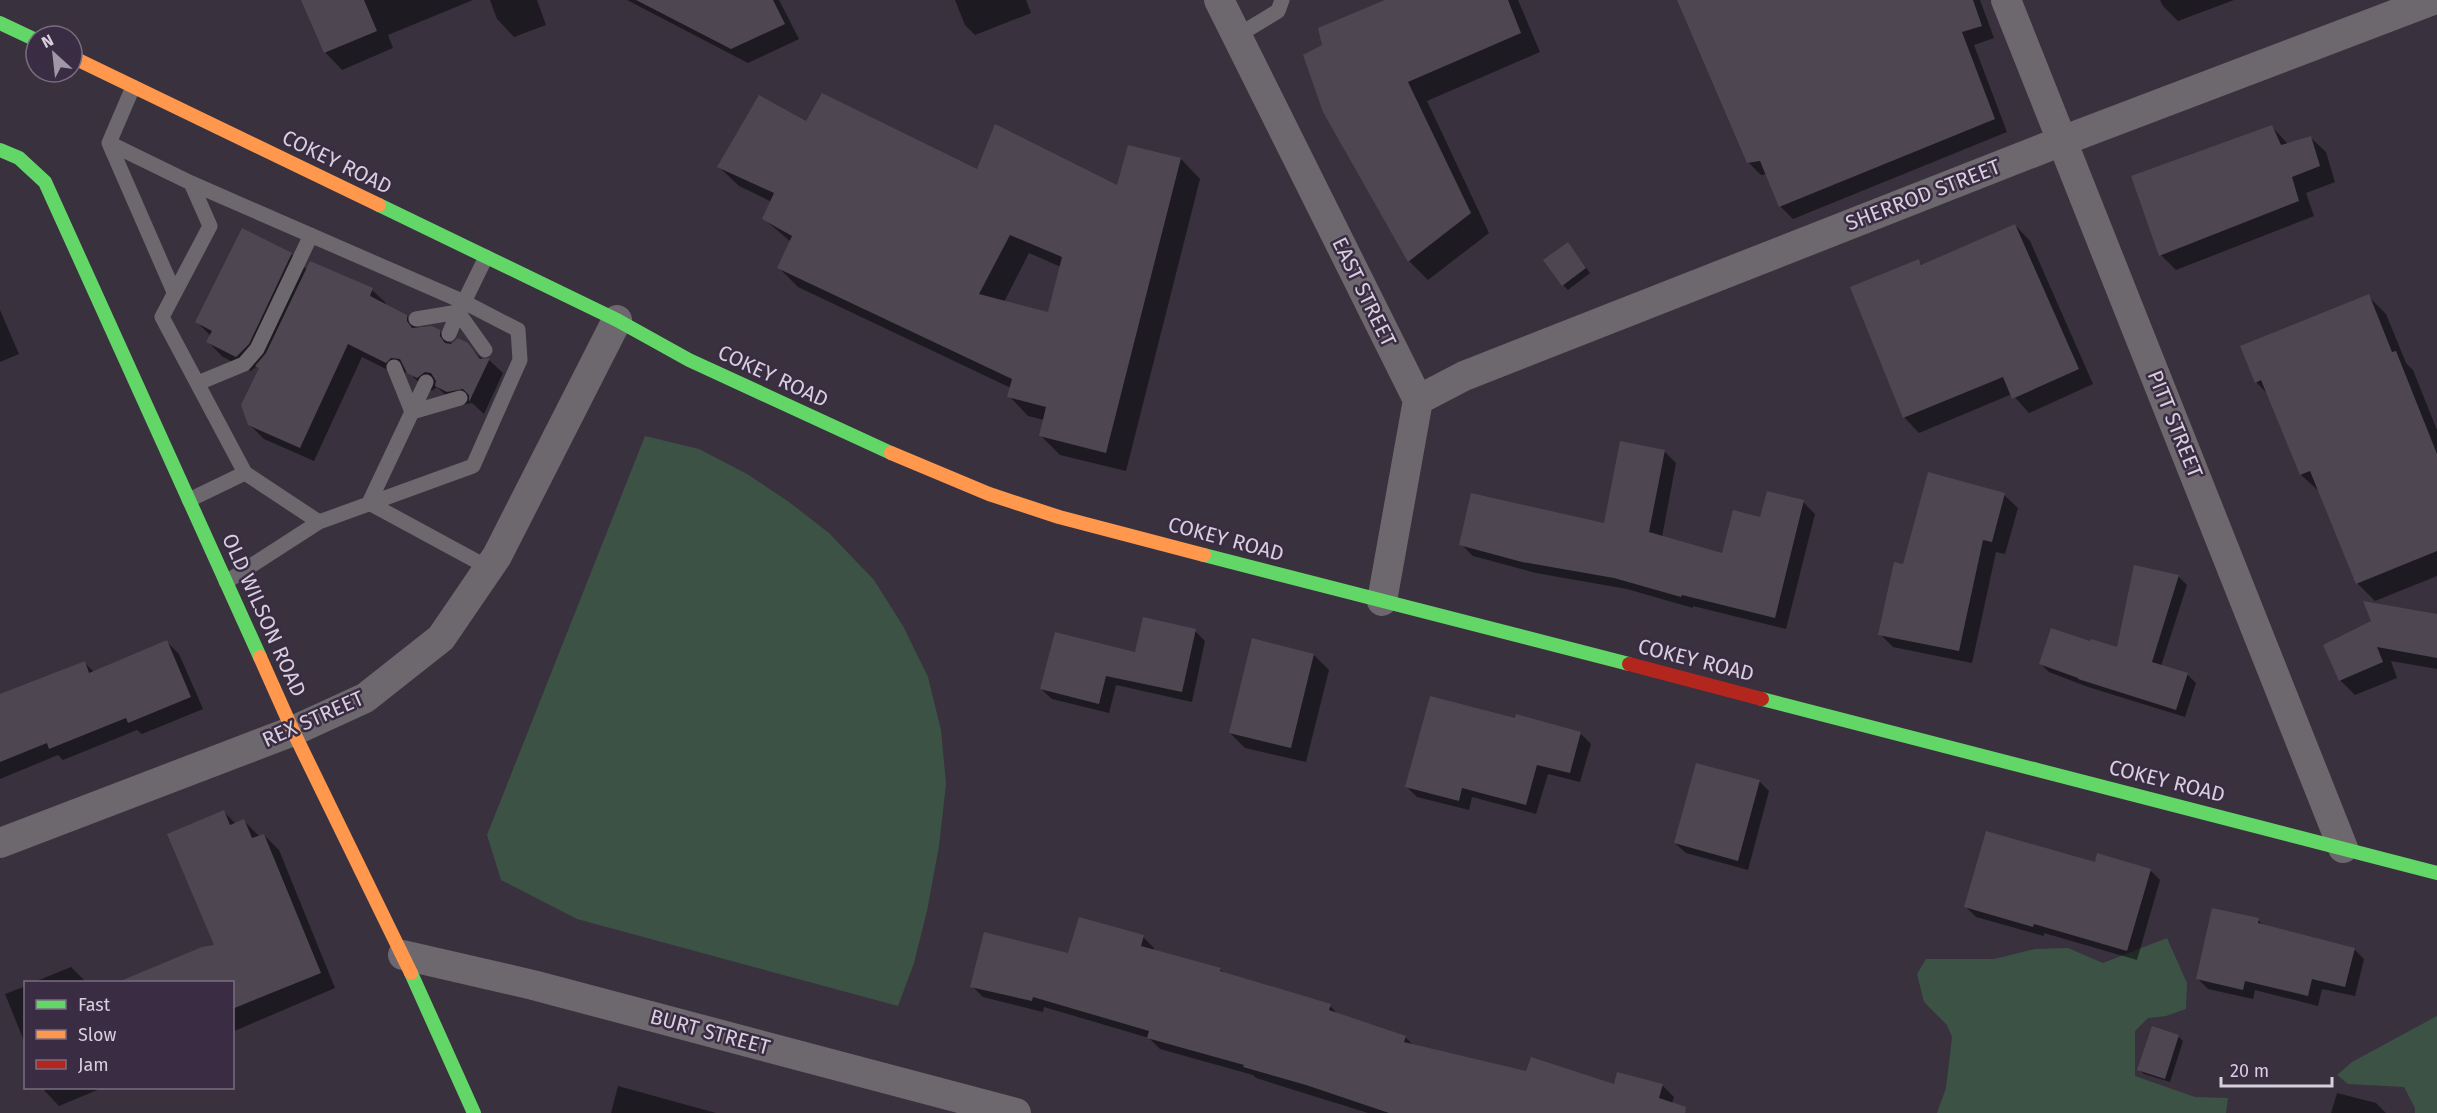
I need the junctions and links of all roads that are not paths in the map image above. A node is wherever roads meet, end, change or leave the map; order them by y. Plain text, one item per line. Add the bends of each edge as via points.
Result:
1 (1219, 0) edge
2 (1281, 0) edge
3 (2006, 0) edge
4 (2433, 0) edge
5 (0, 23) edge
6 (24, 34) edge
7 (1237, 36) junction
8 (84, 63) edge
9 (133, 87) junction
10 (2062, 141) junction
11 (109, 143) junction
12 (0, 150) edge
13 (191, 183) junction
14 (311, 235) junction
15 (486, 257) junction
16 (174, 292) junction
17 (461, 307) junction
18 (416, 319) dead end
19 (617, 320) junction
20 (449, 334) dead end
21 (484, 350) dead end
22 (394, 367) dead end
23 (426, 382) dead end
24 (198, 383) junction
25 (460, 398) dead end
26 (1418, 400) junction
27 (412, 412) junction
28 (245, 473) junction
29 (189, 500) junction
30 (369, 503) junction
31 (319, 522) junction
32 (489, 568) junction
33 (226, 582) junction
34 (1382, 601) junction
35 (293, 731) junction
36 (0, 843) edge
37 (2343, 848) junction
38 (2437, 873) edge
39 (403, 955) junction
40 (474, 1113) edge
41 (1016, 1113) edge

1 - 7 street, EAST STREET
2 - 7 lane via 1278,11
3 - 10 street, PITT STREET
4 - 10 street, SHERROD STREET
5 - 6 street
7 - 26 street, EAST STREET
8 - 9 street, COKEY ROAD
9 - 11 lane
9 - 15 street, COKEY ROAD
10 - 26 street, SHERROD STREET via 1475,372
10 - 37 street, PITT STREET
11 - 13 lane
11 - 16 lane
12 - 29 street, OLD WILSON ROAD via 19,158 45,182
13 - 14 lane
13 - 16 lane via 210,226
14 - 17 lane
14 - 24 lane via 257,349 244,364
15 - 17 lane
15 - 19 street, COKEY ROAD
16 - 24 lane via 162,317
17 - 18 lane
17 - 20 lane
17 - 21 lane
17 - 30 lane via 518,330 520,360 473,466
19 - 32 street, REX STREET
19 - 34 street, COKEY ROAD via 689,360 989,494 1059,517
22 - 27 lane
23 - 27 lane
24 - 28 lane
25 - 27 lane
26 - 34 street
27 - 30 lane
28 - 29 lane
28 - 31 lane
29 - 33 street, OLD WILSON ROAD
30 - 31 lane
30 - 32 lane
31 - 33 lane
32 - 35 street, REX STREET via 441,638 404,670 365,698
33 - 35 street, OLD WILSON ROAD
34 - 37 street, COKEY ROAD
35 - 36 street, REX STREET
35 - 39 street, OLD WILSON ROAD
37 - 38 street, COKEY ROAD
39 - 40 street, OLD WILSON ROAD
39 - 41 street, BURT STREET via 534,985

